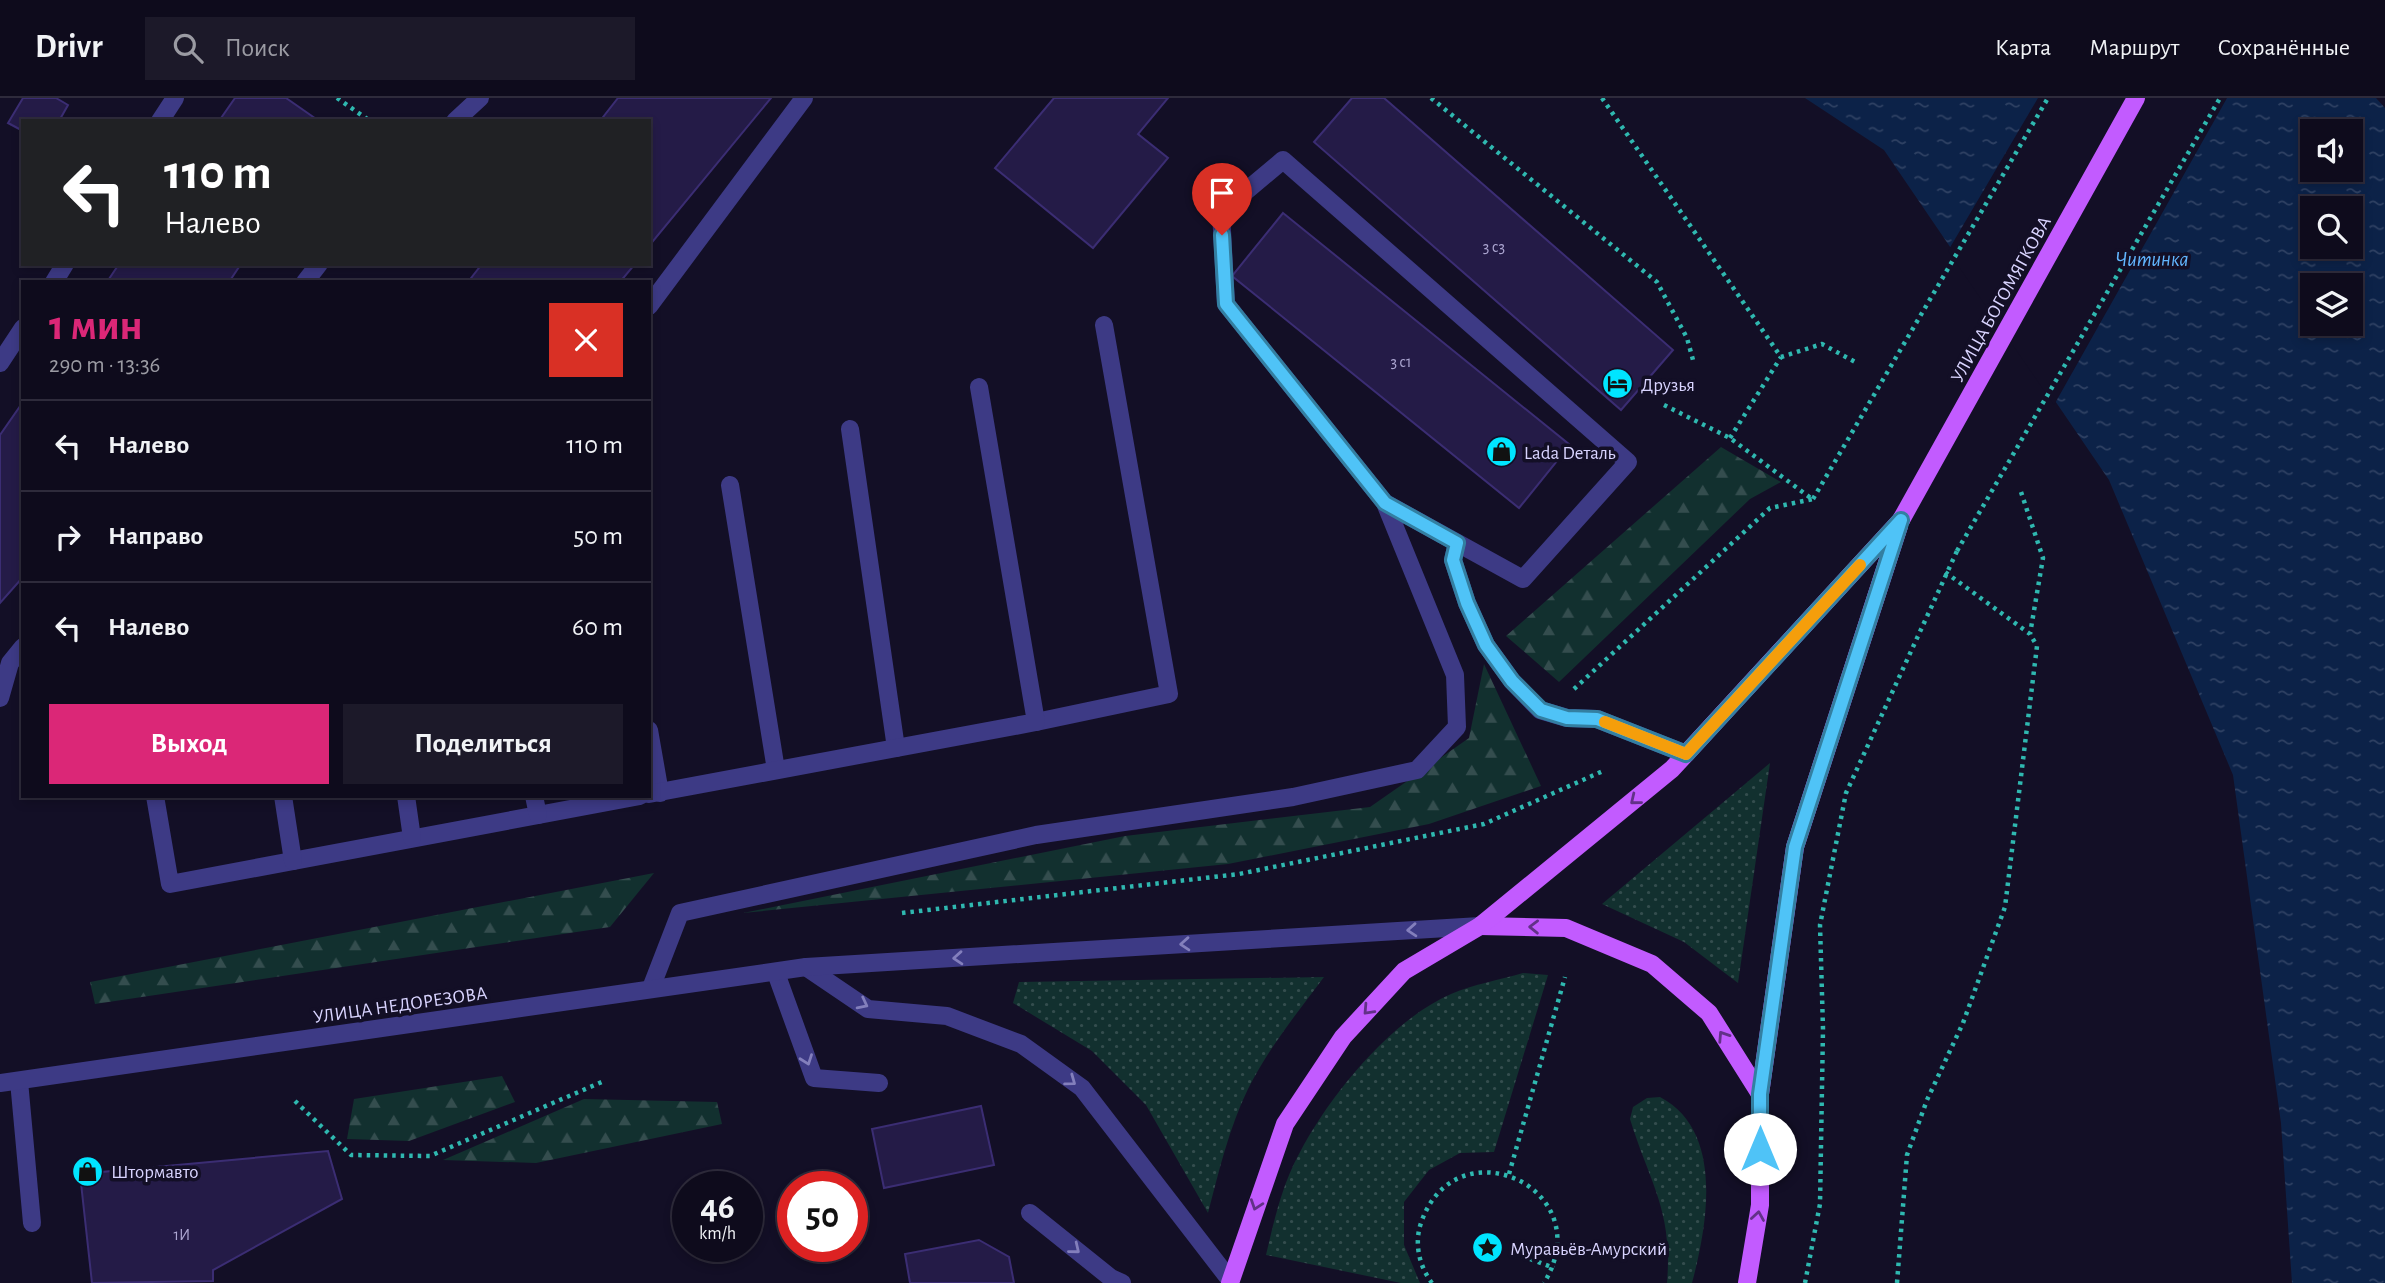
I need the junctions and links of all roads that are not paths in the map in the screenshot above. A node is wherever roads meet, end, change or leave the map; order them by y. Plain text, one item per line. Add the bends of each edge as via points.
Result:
1 (175, 98) edge
2 (480, 98) edge
3 (804, 98) edge
4 (2136, 98) edge
5 (161, 119) edge
6 (457, 119) edge
7 (317, 266) edge
8 (307, 280) edge
9 (651, 303) edge
10 (1104, 325) dead end
11 (21, 331) edge
12 (0, 363) edge
13 (979, 387) dead end
14 (850, 429) dead end
15 (730, 485) dead end
16 (1385, 503) junction
17 (1901, 520) junction
18 (1457, 543) junction
19 (11, 664) edge
20 (0, 698) edge
21 (1037, 722) junction
22 (896, 748) junction
23 (1686, 754) junction
24 (651, 756) edge
25 (776, 770) junction
26 (654, 794) edge
27 (155, 798) edge
28 (283, 798) edge
29 (406, 798) edge
30 (534, 798) edge
31 (628, 798) edge
32 (538, 815) junction
33 (412, 838) junction
34 (293, 861) junction
35 (1480, 926) junction
36 (806, 967) junction
37 (776, 973) junction
38 (651, 988) junction
39 (19, 1081) junction
40 (0, 1083) edge
41 (879, 1083) dead end
42 (1760, 1094) junction
43 (1030, 1213) dead end
44 (33, 1223) dead end
45 (1230, 1281) edge
46 (1122, 1283) edge
47 (1747, 1283) edge

1 - 5 street
2 - 6 street
3 - 9 street
4 - 17 main road, УЛИЦА БОГОМЯГКОВА, bridge
7 - 8 street
10 - 21 street via 1169,694
11 - 12 street
13 - 21 street
14 - 22 street
15 - 25 street
16 - 18 street
16 - 18 street via 1226,304 1221,212 1283,160 1628,462 1523,579
16 - 38 street via 1455,676 1457,727 1417,770 1293,797 1036,835 680,913
17 - 23 main road
17 - 42 main road via 1795,847
18 - 23 street via 1453,560 1486,645 1541,710 1567,718 1597,719
19 - 20 street
21 - 22 street
22 - 25 street
23 -> 35 main road
24 - 26 street
25 - 26 street
27 - 34 street via 170,884
28 - 34 street
29 - 33 street
30 - 32 street
31 - 32 street
32 - 33 street
33 - 34 street
35 -> 36 street, УЛИЦА НЕДОРЕЗОВА
42 -> 35 main road via 1709,1013 1652,964 1566,928
35 -> 45 main road via 1404,971 1343,1037 1285,1124
36 - 37 street, УЛИЦА НЕДОРЕЗОВА
36 -> 45 street via 868,1009 947,1016 1021,1044 1082,1088
37 - 38 street, УЛИЦА НЕДОРЕЗОВА
37 -> 41 street via 814,1078
38 - 39 street, УЛИЦА НЕДОРЕЗОВА
39 - 40 street, УЛИЦА НЕДОРЕЗОВА
39 - 44 street
47 -> 42 main road via 1760,1205
43 -> 46 street

